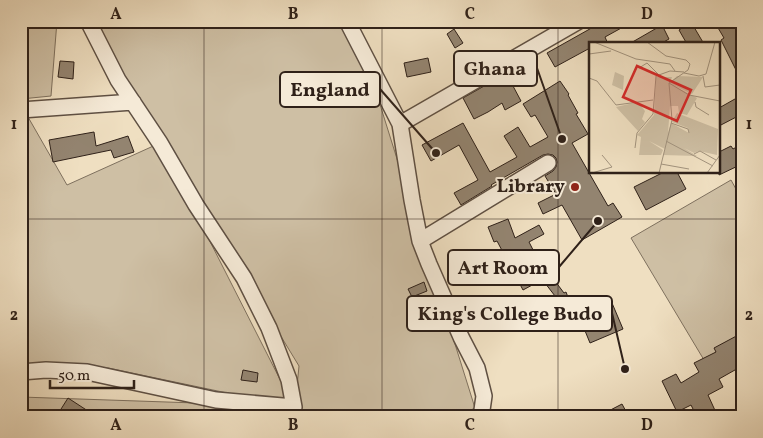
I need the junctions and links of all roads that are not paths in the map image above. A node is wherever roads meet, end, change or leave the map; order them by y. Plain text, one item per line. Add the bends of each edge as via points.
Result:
1 (88, 21) edge
2 (347, 21) edge
3 (579, 21) edge
4 (133, 102) junction
5 (21, 110) edge
6 (400, 124) junction
7 (548, 163) dead end
8 (420, 240) junction
9 (21, 372) edge
10 (293, 412) edge
11 (481, 417) edge

1 - 4 street
2 - 6 street
3 - 6 street
4 - 5 street
4 - 10 street via 244,278 286,371
6 - 8 street
7 - 8 street
8 - 11 street via 478,368 484,396
9 - 10 street via 87,372 216,400

